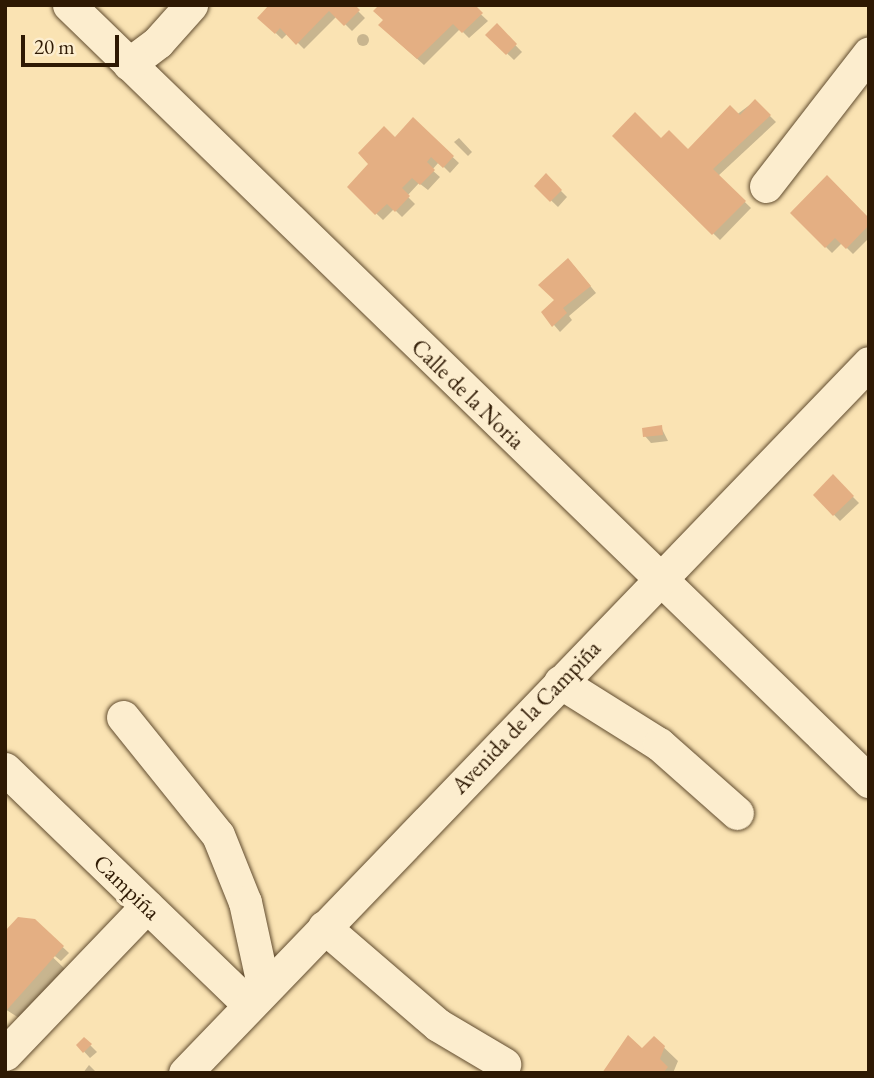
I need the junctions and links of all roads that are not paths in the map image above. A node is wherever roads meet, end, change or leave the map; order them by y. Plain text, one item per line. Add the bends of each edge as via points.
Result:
1 (69, 5) edge
2 (191, 5) edge
3 (869, 53) edge
4 (129, 64) junction
5 (766, 186) dead end
6 (869, 363) edge
7 (659, 579) junction
8 (560, 681) junction
9 (123, 717) dead end
10 (5, 769) edge
11 (869, 781) edge
12 (737, 813) dead end
13 (147, 906) junction
14 (324, 927) junction
15 (256, 997) junction
16 (5, 1054) edge
17 (504, 1064) dead end
18 (197, 1069) edge

1 - 4 street, Calle de la Noria
2 - 4 street via 158,42
3 - 5 street
4 - 7 street, Calle de la Noria
6 - 7 street, Avenida de la Campiña
7 - 8 street, Avenida de la Campiña
7 - 11 street, Calle de la Noria
8 - 12 street via 659,744
8 - 14 street, Avenida de la Campiña
9 - 15 street via 218,835 245,902
10 - 13 street, Campiña
13 - 15 street, Campiña
13 - 16 street
14 - 15 street, Avenida de la Campiña
14 - 17 street via 438,1025
15 - 18 street, Avenida de la Campiña

